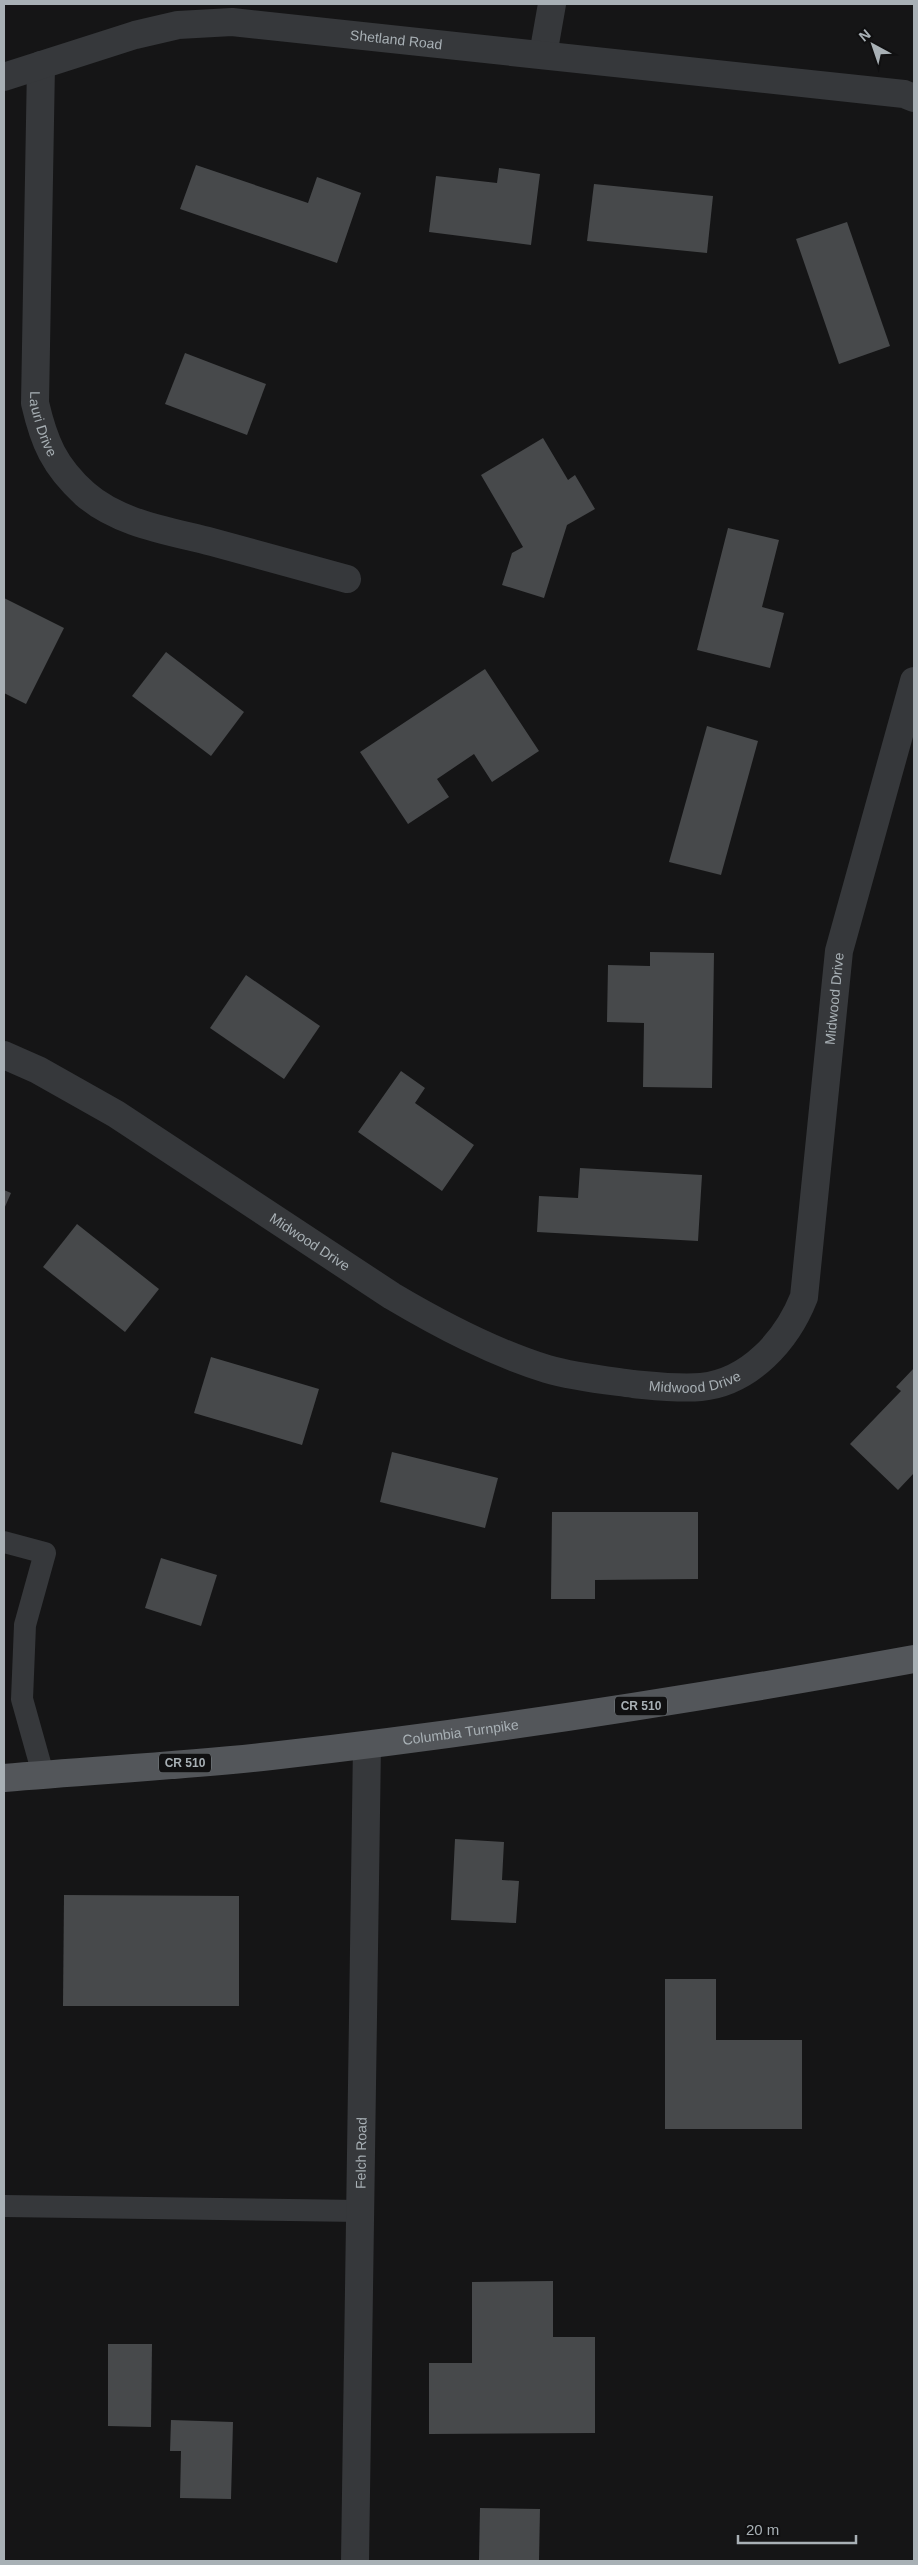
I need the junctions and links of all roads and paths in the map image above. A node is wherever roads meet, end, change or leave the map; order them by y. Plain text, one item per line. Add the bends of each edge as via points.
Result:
1 (552, 4) edge
2 (543, 55) junction
3 (41, 65) junction
4 (4, 77) edge
5 (914, 98) edge
6 (348, 579) dead end
7 (914, 681) edge
8 (4, 1055) edge
9 (4, 1542) edge
10 (914, 1659) edge
11 (367, 1745) junction
12 (43, 1774) junction
13 (4, 1778) edge
14 (4, 2206) edge
15 (360, 2212) junction
16 (354, 2561) edge

1 - 2 street
2 - 3 street, Shetland Road via 232,22 178,25
2 - 5 street, Shetland Road via 904,94
3 - 4 street, Shetland Road
3 - 6 street, Lauri Drive via 35,403 43,437 61,469 86,494 108,509 141,523
7 - 8 street, Midwood Drive via 839,951 804,1297 798,1313 778,1343 758,1362 728,1380 702,1387 667,1388 597,1380 547,1369 492,1348 440,1324 392,1296 116,1114 38,1070
9 - 12 lane via 45,1553 25,1625 22,1699
10 - 11 main road, Columbia Turnpike / CR 510 via 692,1699
11 - 12 main road, Columbia Turnpike / CR 510
11 - 15 street, Felch Road
12 - 13 main road, Columbia Turnpike / CR 510
14 - 15 lane
15 - 16 street, Felch Road

